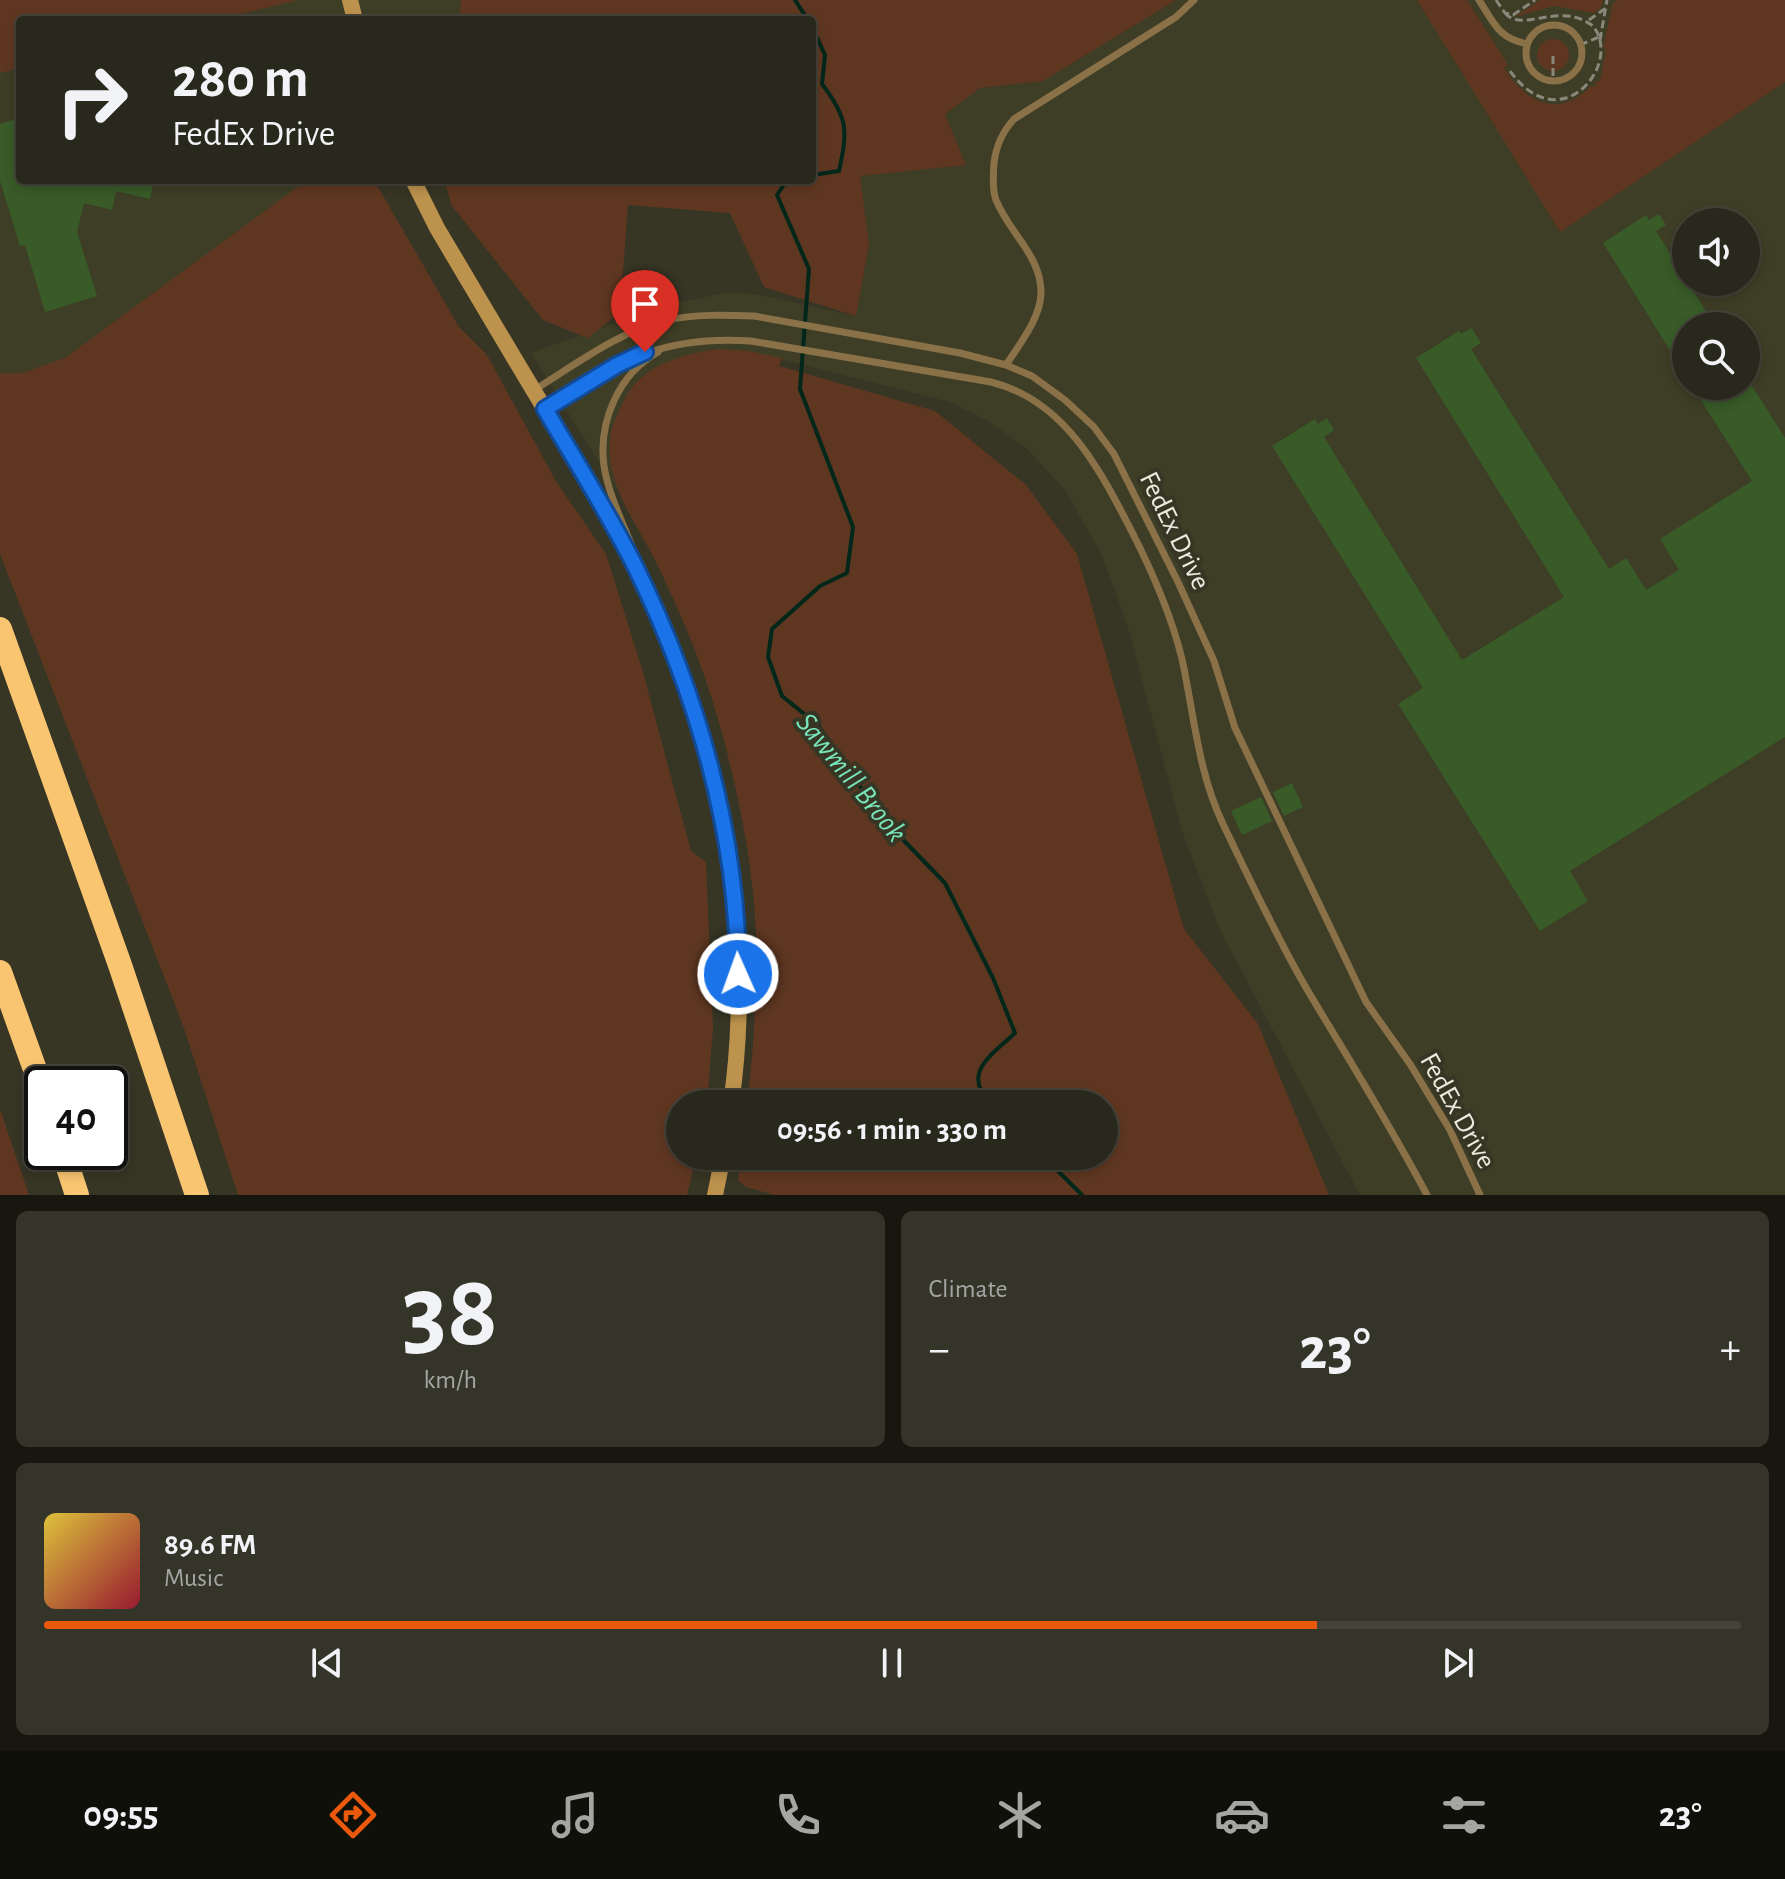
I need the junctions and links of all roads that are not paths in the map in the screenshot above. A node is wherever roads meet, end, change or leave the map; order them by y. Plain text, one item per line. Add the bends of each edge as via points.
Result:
1 (1194, 0) edge
2 (1479, 0) edge
3 (1527, 44) junction
4 (415, 184) edge
5 (671, 345) junction
6 (1006, 365) junction
7 (534, 390) junction
8 (545, 409) junction
9 (663, 628) junction
10 (0, 629) edge
11 (0, 972) edge
12 (34, 1066) edge
13 (732, 1090) edge
14 (69, 1170) edge
15 (720, 1170) edge
16 (77, 1195) edge
17 (197, 1195) edge
18 (715, 1195) edge
19 (1427, 1195) edge
20 (1480, 1195) edge

1 - 6 lane via 1004,130 995,155 996,200 1031,257 1040,277 1041,298 1029,330
2 - 3 lane via 1501,35
3 - 3 lane via 1532,72 1553,81 1575,72 1582,55 1571,31 1555,25 1538,30
4 - 7 street
5 - 8 lane, FedEx Drive via 617,365
5 - 9 lane via 649,357 621,386 604,441 609,488
5 - 19 lane, FedEx Drive via 722,339 1006,386 1054,416 1088,452 1157,581 1221,820 1304,983
6 - 7 lane, FedEx Drive via 722,314 664,321 606,346
6 - 20 lane, FedEx Drive via 1065,400 1114,454 1178,582 1214,661 1235,728 1366,1002 1450,1130
7 - 8 street
8 - 9 street via 611,521
9 - 13 street via 706,751 732,884 738,951
10 - 17 highway
11 - 12 highway
14 - 16 highway
15 - 18 street

